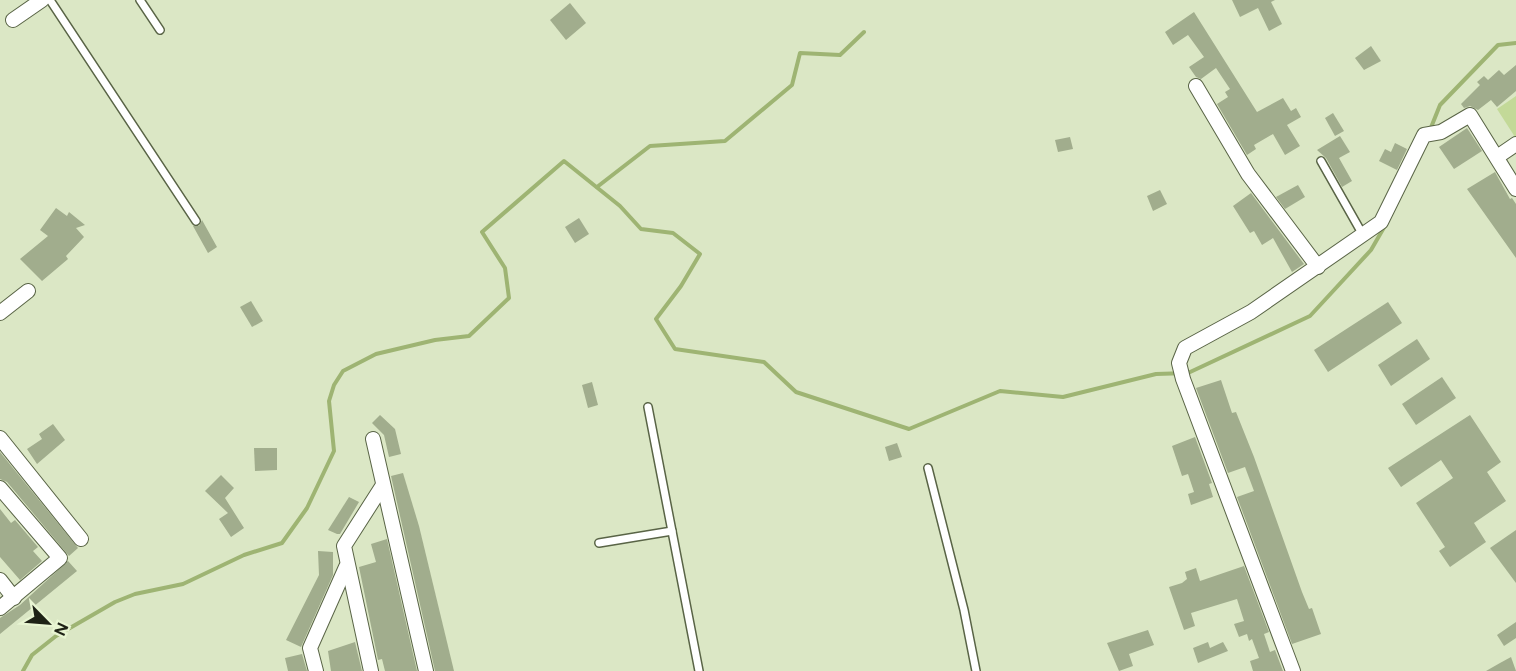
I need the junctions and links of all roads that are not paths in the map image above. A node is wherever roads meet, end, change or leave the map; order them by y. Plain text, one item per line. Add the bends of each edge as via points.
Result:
1 (42, 0) edge
2 (50, 0) edge
3 (140, 0) edge
4 (13, 20) dead end
5 (160, 30) dead end
6 (1196, 86) dead end
7 (1516, 144) edge
8 (1497, 157) junction
9 (1321, 161) dead end
10 (1516, 189) edge
11 (196, 221) dead end
12 (1363, 235) junction
13 (1318, 267) junction
14 (28, 291) dead end
15 (0, 314) edge
16 (648, 407) dead end
17 (373, 439) dead end
18 (1, 442) edge
19 (928, 468) dead end
20 (383, 485) junction
21 (0, 488) edge
22 (672, 531) junction
23 (81, 539) dead end
24 (599, 543) dead end
25 (346, 567) junction
26 (0, 580) edge
27 (14, 598) junction
28 (0, 609) edge
29 (316, 671) edge
30 (372, 671) edge
31 (426, 671) edge
32 (699, 671) edge
33 (976, 671) edge
34 (1293, 671) edge

1 - 4 street
2 - 11 lane
3 - 5 lane
6 - 13 street via 1248,174
7 - 8 street
8 - 10 street
8 - 12 street via 1470,115 1441,132 1427,134 1387,214
9 - 12 lane
12 - 13 street
13 - 34 street via 1251,312 1185,348 1179,363
14 - 15 street
16 - 22 lane
17 - 20 street
18 - 23 street
19 - 33 lane
20 - 25 street via 344,546
20 - 31 street
21 - 27 street via 60,558
22 - 24 lane
22 - 32 lane
25 - 29 street via 310,648
25 - 30 street
26 - 27 street
27 - 28 street

